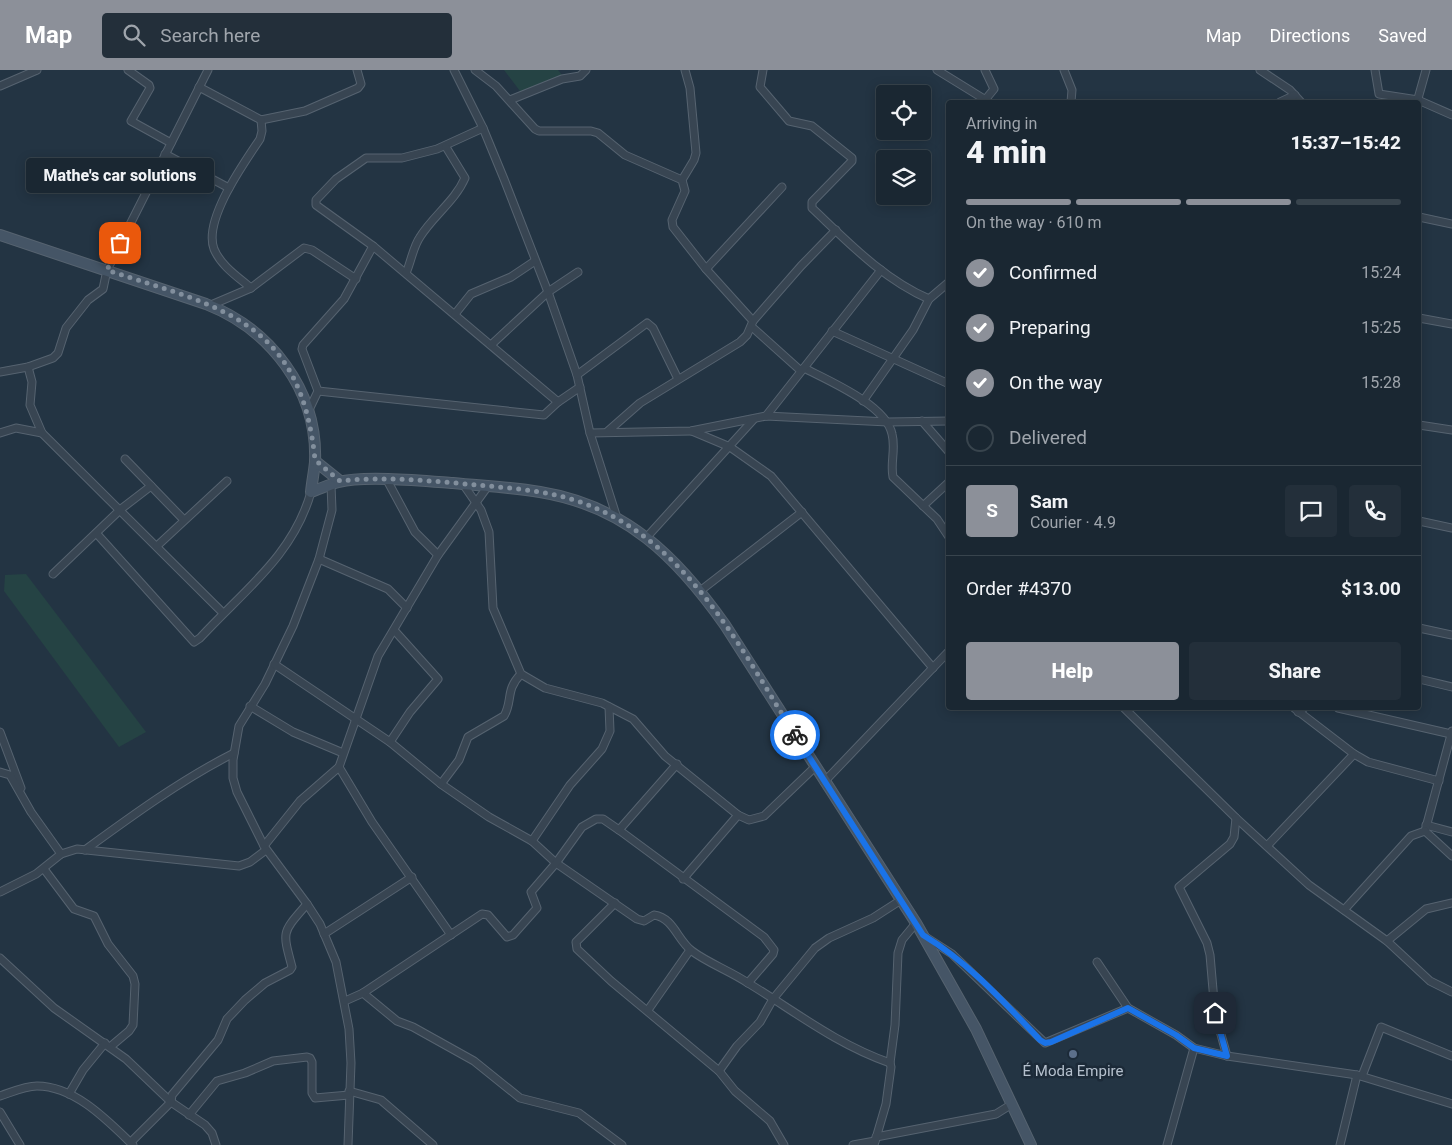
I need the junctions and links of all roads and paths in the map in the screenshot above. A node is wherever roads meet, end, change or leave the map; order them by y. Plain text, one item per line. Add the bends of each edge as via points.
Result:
1 (37, 70) edge
2 (128, 70) edge
3 (208, 70) edge
4 (357, 70) edge
5 (454, 70) edge
6 (474, 70) edge
7 (586, 70) edge
8 (685, 70) edge
9 (763, 70) edge
10 (937, 70) edge
11 (985, 70) edge
12 (1064, 70) edge
13 (1260, 70) edge
14 (1374, 70) edge
15 (1426, 70) edge
16 (0, 86) edge
17 (199, 87) junction
18 (1295, 95) junction
19 (510, 100) junction
20 (985, 100) edge
21 (988, 100) edge
22 (1070, 100) edge
23 (1284, 100) edge
24 (1299, 100) edge
25 (1412, 100) edge
26 (1417, 100) edge
27 (1421, 103) edge
28 (1452, 115) edge
29 (261, 120) junction
30 (483, 128) junction
31 (171, 144) junction
32 (446, 147) junction
33 (165, 154) junction
34 (682, 180) junction
35 (782, 187) dead end
36 (229, 188) junction
37 (1421, 217) edge
38 (1452, 224) edge
39 (836, 230) junction
40 (0, 235) edge
41 (374, 246) junction
42 (535, 261) junction
43 (706, 269) junction
44 (107, 270) junction
45 (881, 270) junction
46 (578, 272) dead end
47 (406, 273) junction
48 (356, 279) junction
49 (946, 285) edge
50 (251, 288) junction
51 (548, 292) junction
52 (929, 299) junction
53 (210, 305) junction
54 (455, 314) junction
55 (1421, 318) edge
56 (752, 324) junction
57 (1452, 324) edge
58 (832, 331) junction
59 (492, 345) junction
60 (891, 359) junction
61 (28, 367) junction
62 (803, 370) junction
63 (0, 372) edge
64 (577, 375) junction
65 (678, 380) junction
66 (946, 383) edge
67 (580, 387) junction
68 (318, 391) junction
69 (863, 400) junction
70 (558, 402) junction
71 (308, 413) junction
72 (766, 416) junction
73 (755, 418) junction
74 (946, 420) edge
75 (922, 421) junction
76 (888, 422) junction
77 (1421, 425) edge
78 (1452, 430) edge
79 (691, 431) junction
80 (608, 432) junction
81 (0, 433) edge
82 (590, 433) junction
83 (42, 434) junction
84 (730, 447) junction
85 (946, 449) edge
86 (125, 459) dead end
87 (315, 460) junction
88 (387, 480) junction
89 (227, 481) dead end
90 (336, 483) junction
91 (463, 484) junction
92 (946, 485) edge
93 (151, 486) junction
94 (488, 486) junction
95 (311, 492) junction
96 (474, 502) junction
97 (923, 506) junction
98 (121, 509) junction
99 (802, 512) junction
100 (618, 518) junction
101 (184, 520) junction
102 (1421, 521) edge
103 (1452, 528) edge
104 (946, 532) edge
105 (97, 534) junction
106 (646, 538) junction
107 (157, 546) junction
108 (438, 555) junction
109 (319, 559) junction
110 (53, 574) dead end
111 (700, 591) junction
112 (407, 608) junction
113 (223, 613) junction
114 (1421, 628) edge
115 (394, 630) junction
116 (1452, 636) edge
117 (946, 655) edge
118 (274, 664) junction
119 (933, 668) junction
120 (521, 674) junction
121 (1421, 680) edge
122 (1452, 687) edge
123 (250, 706) junction
124 (610, 707) junction
125 (1126, 710) edge
126 (1300, 710) edge
127 (1346, 710) edge
128 (356, 719) junction
129 (0, 732) edge
130 (1451, 737) edge
131 (390, 742) junction
132 (234, 753) junction
133 (344, 753) junction
134 (1354, 754) junction
135 (677, 764) junction
136 (339, 767) junction
137 (815, 767) junction
138 (0, 772) edge
139 (1439, 781) junction
140 (824, 782) junction
141 (441, 784) junction
142 (30, 812) junction
143 (738, 815) junction
144 (1236, 818) junction
145 (1425, 828) junction
146 (619, 830) junction
147 (1452, 832) edge
148 (532, 841) junction
149 (1267, 846) junction
150 (265, 848) junction
151 (85, 850) junction
152 (61, 854) junction
153 (1452, 856) edge
154 (556, 863) junction
155 (44, 869) junction
156 (412, 877) junction
157 (683, 879) junction
158 (0, 892) edge
159 (901, 900) junction
160 (615, 903) junction
161 (1452, 903) edge
162 (307, 904) junction
163 (1344, 910) junction
164 (916, 923) junction
165 (324, 934) junction
166 (451, 935) junction
167 (923, 935) junction
168 (1387, 941) junction
169 (690, 950) junction
170 (0, 958) edge
171 (1097, 962) dead end
172 (748, 983) junction
173 (1452, 992) edge
174 (363, 993) junction
175 (773, 999) junction
176 (344, 1001) junction
177 (1128, 1008) junction
178 (648, 1010) junction
179 (108, 1045) junction
180 (1194, 1048) junction
181 (1227, 1056) junction
182 (1452, 1056) edge
183 (890, 1063) junction
184 (719, 1071) junction
185 (1359, 1076) junction
186 (349, 1093) junction
187 (69, 1094) junction
188 (0, 1096) edge
189 (171, 1102) junction
190 (1012, 1104) junction
191 (1452, 1104) edge
192 (0, 1112) edge
193 (190, 1115) junction
194 (875, 1141) edge
195 (132, 1144) edge
196 (20, 1145) edge
197 (216, 1145) edge
198 (348, 1145) edge
199 (433, 1145) edge
200 (622, 1145) edge
201 (784, 1145) edge
202 (853, 1145) edge
203 (1031, 1145) edge
204 (1167, 1145) edge
205 (1340, 1145) edge

1 - 16 street
2 - 31 street via 150,88 131,121
3 - 17 street
4 - 29 street via 361,84 358,88 305,110
5 - 30 street
6 - 19 street
7 - 19 street via 580,76 562,79
8 - 34 street via 690,88 696,153
9 - 39 street via 760,87 789,121 812,126 852,158 811,205
10 - 20 street
11 - 21 street via 994,89
12 - 22 street via 1072,90
13 - 18 street
14 - 25 street via 1379,94
15 - 26 street
17 - 29 street
17 - 31 street
18 - 23 street
18 - 24 street
19 - 34 street via 539,131 591,130 626,155
27 - 28 street
29 - 36 street via 260,139
30 - 32 street
30 - 42 street
31 - 33 street
32 - 41 street via 402,158 366,158 336,179 316,200 318,207
32 - 47 street via 465,178 418,239
33 - 36 street
33 - 44 street
34 - 43 street via 686,191 672,220 673,227
35 - 43 street
36 - 50 street via 216,218 212,240 225,266
37 - 38 street
39 - 45 street
39 - 56 street
40 - 44 street
41 - 47 street
41 - 48 street
42 - 51 street
42 - 54 street via 511,277 471,294
43 - 56 street
44 - 53 street
44 - 61 street via 103,289 88,300 66,328 58,352 53,358
45 - 52 street via 903,288
45 - 58 street
46 - 51 street
47 - 54 street
48 - 50 street via 304,248
48 - 68 street via 344,299 303,345
49 - 52 street
50 - 53 street
51 - 59 street
51 - 64 street
52 - 60 street
53 - 71 street via 244,323 269,344 297,383
54 - 59 street
55 - 57 street
56 - 62 street
56 - 65 street via 740,342
58 - 60 street
58 - 62 street
59 - 70 street
60 - 66 street
60 - 69 street
61 - 63 street
61 - 83 street via 32,382 30,405
62 - 69 street
62 - 72 street
64 - 65 street via 647,323 653,328
64 - 67 street
65 - 80 street via 640,403
67 - 70 street
67 - 82 street
68 - 70 street via 544,415
68 - 71 street
69 - 76 street
71 - 87 street
72 - 73 street
72 - 76 street
73 - 79 street
73 - 84 street
74 - 75 street
75 - 76 street
75 - 85 street
76 - 97 street via 894,447 893,477
77 - 78 street
79 - 80 street
79 - 84 street
80 - 82 street
81 - 83 street via 16,428
82 - 100 street
83 - 98 street
84 - 99 street via 771,476
84 - 106 street
86 - 93 street
87 - 90 street
87 - 95 street
88 - 90 street
88 - 91 street
88 - 108 street via 415,532
89 - 101 street
90 - 95 street
90 - 109 street
91 - 94 street
91 - 96 street
92 - 97 street
93 - 98 street
93 - 101 street
94 - 96 street
94 - 100 street via 557,495
95 - 113 street via 300,524 279,558
96 - 108 street
96 - 120 street via 481,510 489,532 493,608
97 - 104 street
98 - 105 street
98 - 107 street
99 - 111 street
99 - 119 street
100 - 106 street
101 - 107 street
102 - 103 street
105 - 110 street
105 - 113 street via 194,642
106 - 111 street via 670,556
107 - 113 street
108 - 112 street
109 - 112 street via 388,589
109 - 118 street
111 - 137 street
112 - 115 street
114 - 116 street
115 - 128 street via 373,667
115 - 131 street via 438,679
117 - 119 street
118 - 123 street
118 - 128 street
119 - 140 street
120 - 124 street via 545,688
120 - 141 street via 510,687 504,716 468,737 459,760
121 - 122 street
123 - 132 street via 239,726
123 - 133 street via 293,732
124 - 135 street via 633,719 665,756
124 - 148 street via 610,731 602,749 570,785
125 - 144 street
126 - 134 street
127 - 130 street
128 - 131 street
128 - 133 street
129 - 142 street
130 - 139 street
131 - 141 street
132 - 150 street via 233,778 237,792
132 - 151 street via 150,802
133 - 136 street
134 - 139 street via 1374,765
134 - 149 street
135 - 143 street
135 - 146 street
136 - 150 street via 300,801
136 - 156 street via 372,822
137 - 140 street
137 - 143 street via 764,816 749,820
138 - 142 street via 10,775
139 - 145 street
140 - 159 street
141 - 148 street via 489,818
142 - 152 street
143 - 157 street
144 - 149 street
144 - 181 street via 1230,844 1180,887 1207,943 1215,1013
145 - 147 street
145 - 153 street
145 - 163 street via 1411,836
146 - 154 street via 602,819 588,823
146 - 157 street
148 - 154 street
149 - 163 street via 1309,885
150 - 151 street via 250,862 238,866
150 - 162 street
151 - 152 street
152 - 155 street
154 - 160 street
154 - 166 street via 531,892 537,908 513,935 507,937 485,913
155 - 158 street
155 - 179 street via 74,909 94,916 108,944 136,984 133,1025
156 - 165 street
156 - 166 street
157 - 172 street via 714,899 771,945 773,954
159 - 164 street
159 - 175 street via 864,923 822,942
160 - 169 street via 640,920 654,915 667,920
160 - 178 street via 575,945 611,981
161 - 168 street via 1426,909
162 - 165 street
162 - 189 street via 286,928 285,944 292,967 290,970 255,990 227,1020 218,1040 172,1095
163 - 168 street
164 - 167 street
164 - 183 street via 902,940 898,954
165 - 176 street via 336,962
166 - 174 street
167 - 177 street via 964,964 1045,1043
167 - 190 street via 976,1029
168 - 173 street via 1430,981
169 - 172 street
169 - 178 street
170 - 179 street via 54,1008
171 - 177 street
172 - 175 street
174 - 176 street
174 - 200 street via 397,1021 474,1061 520,1098 578,1113
175 - 183 street via 833,1039
175 - 184 street via 760,1022
176 - 186 street via 350,1038
177 - 180 street
178 - 184 street
179 - 187 street via 83,1070
179 - 189 street via 135,1066
180 - 181 street
180 - 204 street
181 - 185 street
182 - 185 street via 1381,1027
183 - 194 street via 886,1104
184 - 201 street via 735,1091 770,1121
185 - 191 street
185 - 205 street
186 - 193 street via 316,1098 312,1092 310,1058 273,1061 217,1081
186 - 198 street
186 - 199 street via 381,1100
187 - 188 street via 36,1086
187 - 195 street
189 - 193 street
189 - 195 street
190 - 194 street via 996,1114
190 - 203 street
192 - 196 street
193 - 197 street via 209,1128
194 - 202 street

